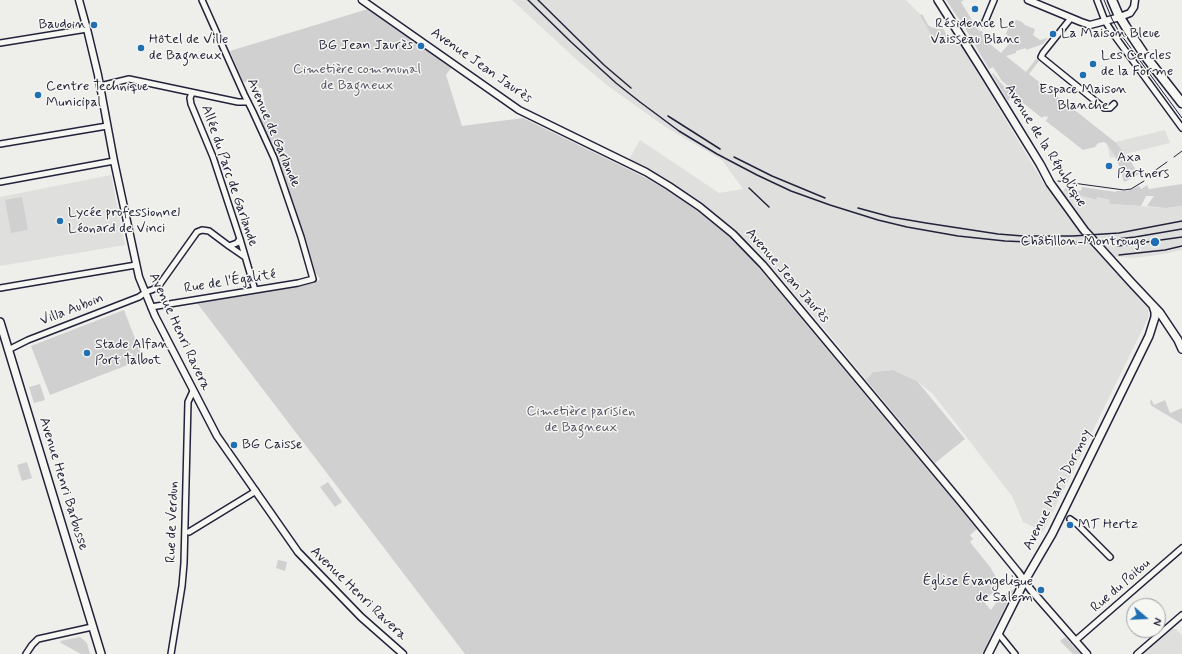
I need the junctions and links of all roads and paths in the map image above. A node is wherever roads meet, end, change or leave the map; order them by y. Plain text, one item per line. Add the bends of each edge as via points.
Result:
1 (79, 0) edge
2 (202, 0) edge
3 (362, 0) edge
4 (938, 0) edge
5 (994, 0) edge
6 (1028, 0) edge
7 (1097, 0) edge
8 (1112, 0) edge
9 (1135, 0) edge
10 (1120, 17) junction
11 (1071, 18) junction
12 (1105, 21) junction
13 (984, 24) dead end
14 (87, 29) junction
15 (0, 43) edge
16 (100, 86) junction
17 (192, 93) junction
18 (248, 102) junction
19 (1182, 103) edge
20 (1114, 104) dead end
21 (108, 126) junction
22 (1182, 128) edge
23 (0, 144) edge
24 (114, 162) junction
25 (0, 182) edge
26 (240, 239) junction
27 (229, 246) junction
28 (245, 257) junction
29 (136, 265) junction
30 (313, 278) joint
31 (0, 288) edge
32 (255, 290) junction
33 (146, 292) junction
34 (1153, 305) junction
35 (151, 307) junction
36 (0, 322) edge
37 (1167, 322) junction
38 (1150, 336) junction
39 (1182, 349) edge
40 (8, 350) junction
41 (193, 391) junction
42 (256, 491) junction
43 (1070, 519) dead end
44 (190, 532) dead end
45 (1182, 548) edge
46 (1110, 557) dead end
47 (1024, 582) junction
48 (1182, 615) edge
49 (92, 627) junction
50 (998, 634) junction
51 (1075, 641) junction
52 (26, 654) edge
53 (101, 654) edge
54 (171, 654) edge
55 (403, 654) edge
56 (988, 654) edge
57 (1015, 654) edge
58 (1087, 654) edge
59 (1137, 654) edge

1 - 14 street, Avenue Henri Ravera
2 - 18 street, Avenue de Garlande
3 - 47 street, Avenue Jean Jaurès via 518,110 646,172 700,207 733,234 764,265
4 - 34 main road, Avenue de la République via 1050,183 1084,230
5 - 13 street
6 - 11 street
7 - 12 street
8 - 10 main road
9 - 10 street via 1131,12
10 - 12 street
10 - 19 main road via 1146,57
11 - 12 street via 1090,25
11 - 20 street via 1041,57 1104,108 1110,108
12 - 22 street
14 - 15 street
14 - 16 street, Avenue Henri Ravera
16 - 17 street via 129,79
16 - 21 street, Avenue Henri Ravera
17 - 18 street
17 - 26 street, Allée du Parc de Garlande via 191,104 213,157
18 - 30 street, Avenue de Garlande via 278,170
21 - 23 street
21 - 24 street, Avenue Henri Ravera
24 - 25 street
24 - 29 street, Avenue Henri Ravera
26 - 27 street
26 - 28 street, Allée du Parc de Garlande
27 - 28 street, Villa Auboin
27 - 33 street, Villa Auboin via 209,231 197,232 160,284
28 - 32 street, Allée du Parc de Garlande
29 - 31 street
29 - 33 street, Avenue Henri Ravera
30 - 32 street, Rue de l'Égalité
32 - 35 street, Rue de l'Égalité
33 - 35 street, Avenue Henri Ravera
33 - 40 street, Villa Auboin
34 - 37 main road, Avenue de la République
34 - 38 main road, Avenue Marx Dormoy via 1155,318
35 - 41 street, Avenue Henri Ravera
36 - 40 main road, Avenue Henri Barbusse
37 - 38 main road, Avenue Marx Dormoy via 1159,324
37 - 39 main road
38 - 47 main road, Avenue Marx Dormoy via 1052,534
40 - 49 main road, Avenue Henri Barbusse
41 - 42 street, Avenue Henri Ravera via 217,436
41 - 54 street, Rue de Verdun via 188,402 184,563
42 - 44 street
42 - 55 street, Avenue Henri Ravera via 306,561 361,617
43 - 46 street
45 - 51 street, Rue du Poitou
47 - 50 main road, Avenue Marx Dormoy
47 - 51 street, Avenue Jean Jaurès
48 - 59 street
49 - 52 street via 38,639
49 - 53 main road, Avenue Henri Barbusse
50 - 56 main road, Avenue Marx Dormoy
50 - 57 street
51 - 58 street, Avenue Jean Jaurès

